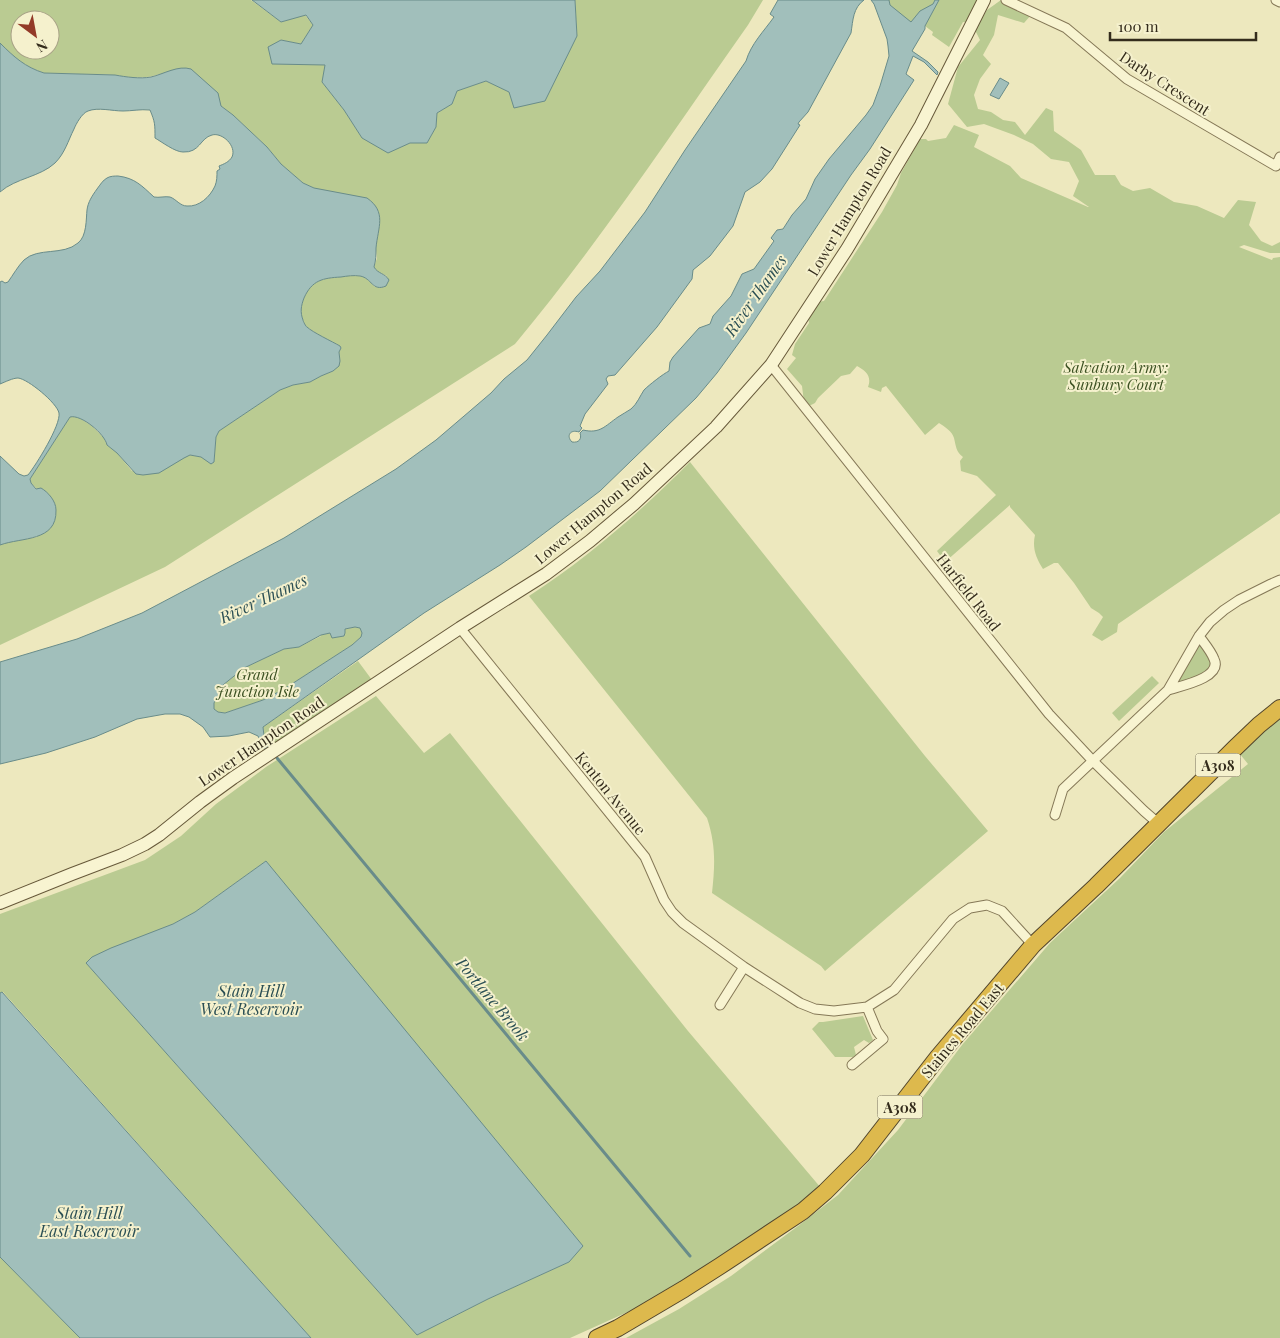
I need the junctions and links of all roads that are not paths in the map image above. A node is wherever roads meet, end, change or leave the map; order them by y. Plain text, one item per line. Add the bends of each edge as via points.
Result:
1 (984, 0) edge
2 (1006, 0) edge
3 (1276, 0) edge
4 (1280, 2) edge
5 (1280, 157) edge
6 (1278, 168) edge
7 (771, 365) junction
8 (1280, 580) edge
9 (460, 628) junction
10 (1199, 636) junction
11 (1168, 690) junction
12 (1280, 708) edge
13 (1092, 760) junction
14 (1055, 815) dead end
15 (1159, 824) junction
16 (0, 903) edge
17 (1033, 946) junction
18 (744, 967) junction
19 (720, 1005) dead end
20 (867, 1007) junction
21 (852, 1065) dead end
22 (597, 1338) edge

1 - 7 street, Lower Hampton Road via 920,125 847,249
2 - 6 street, Darby Crescent via 1066,28 1127,79
3 - 4 street
5 - 6 street, Darby Crescent
7 - 9 street, Lower Hampton Road via 716,427 634,504 546,574
7 - 13 street, Harfield Road via 1048,714
8 - 10 street via 1224,610
9 - 16 street, Lower Hampton Road via 225,783 144,844 122,856
9 - 18 street, Kenton Avenue via 646,858 672,912
10 - 11 street
10 - 11 street via 1214,658 1214,670 1204,678
11 - 13 street
12 - 15 highway, Staines Road East / A308
13 - 14 street via 1063,789
13 - 15 street, Harfield Road
15 - 17 highway, Staines Road East / A308
17 - 20 street, Kenton Avenue via 1002,911 987,905 970,908 953,918 894,990
17 - 22 highway, Staines Road East / A308 via 938,1058 862,1155 826,1192 796,1216 698,1280
18 - 19 street
18 - 20 street, Kenton Avenue via 815,1009 834,1011
20 - 21 street via 883,1039

